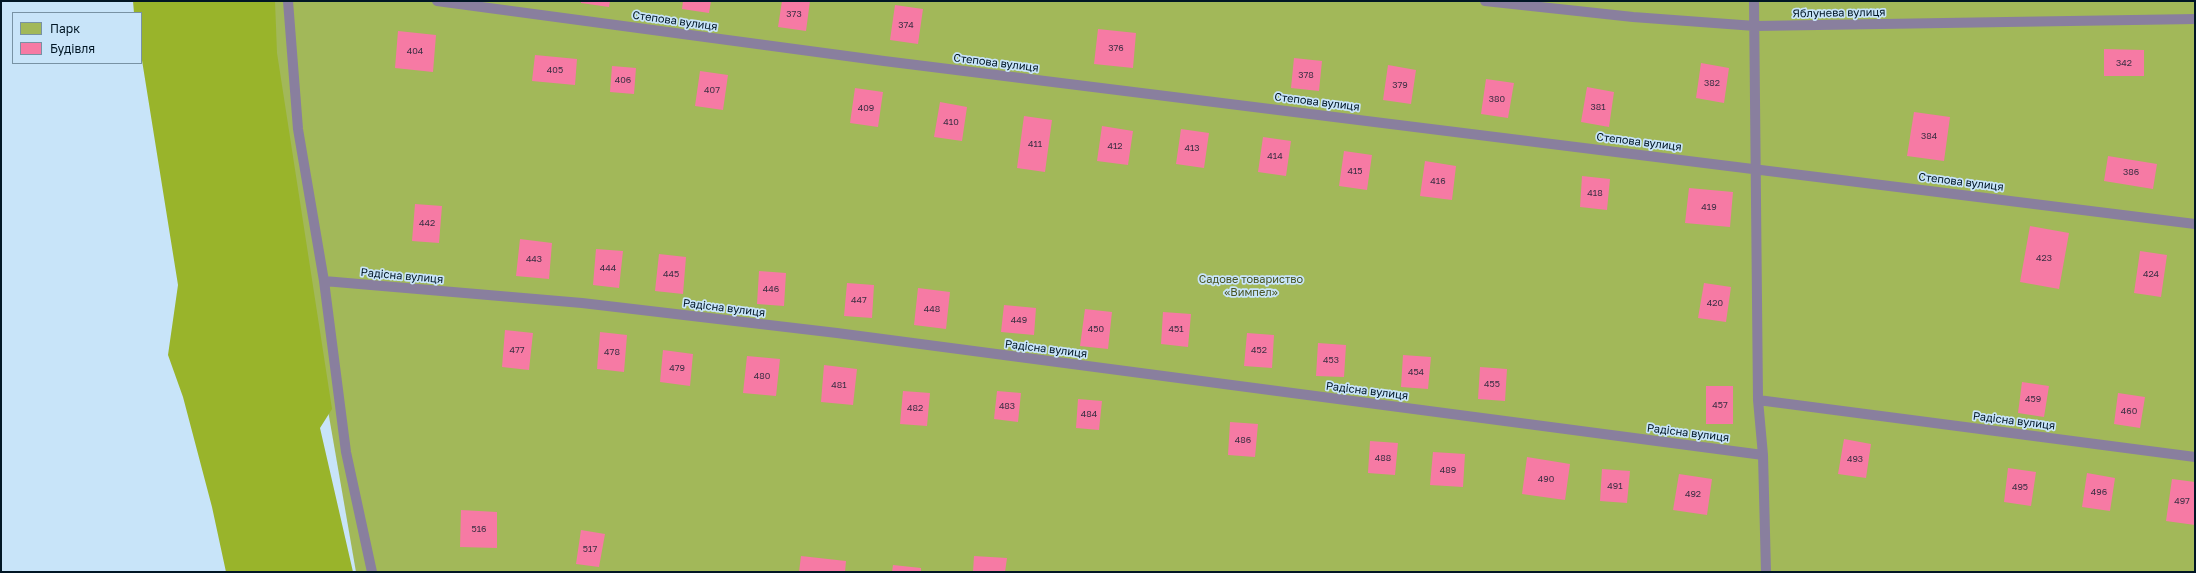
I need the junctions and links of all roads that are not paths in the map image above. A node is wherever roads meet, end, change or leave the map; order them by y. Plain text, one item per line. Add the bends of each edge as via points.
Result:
1 (288, 1) edge
2 (438, 1) edge
3 (1485, 1) edge
4 (1754, 1) edge
5 (2195, 19) edge
6 (1755, 26) junction
7 (1755, 168) junction
8 (2195, 224) edge
9 (324, 281) junction
10 (1758, 400) junction
11 (1764, 455) junction
12 (2195, 457) edge
13 (372, 572) edge
14 (1766, 572) edge

1 - 9 lane via 298,129
2 - 7 lane, Степова вулиця via 884,61
3 - 6 lane, Яблунева вулиця via 1633,17
4 - 6 lane
5 - 6 lane, Яблунева вулиця
6 - 7 lane
7 - 8 lane, Степова вулиця
7 - 10 lane
9 - 11 lane, Радісна вулиця via 582,303 837,333
9 - 13 lane via 346,452
10 - 11 lane
10 - 12 lane, Радісна вулиця
11 - 14 lane

